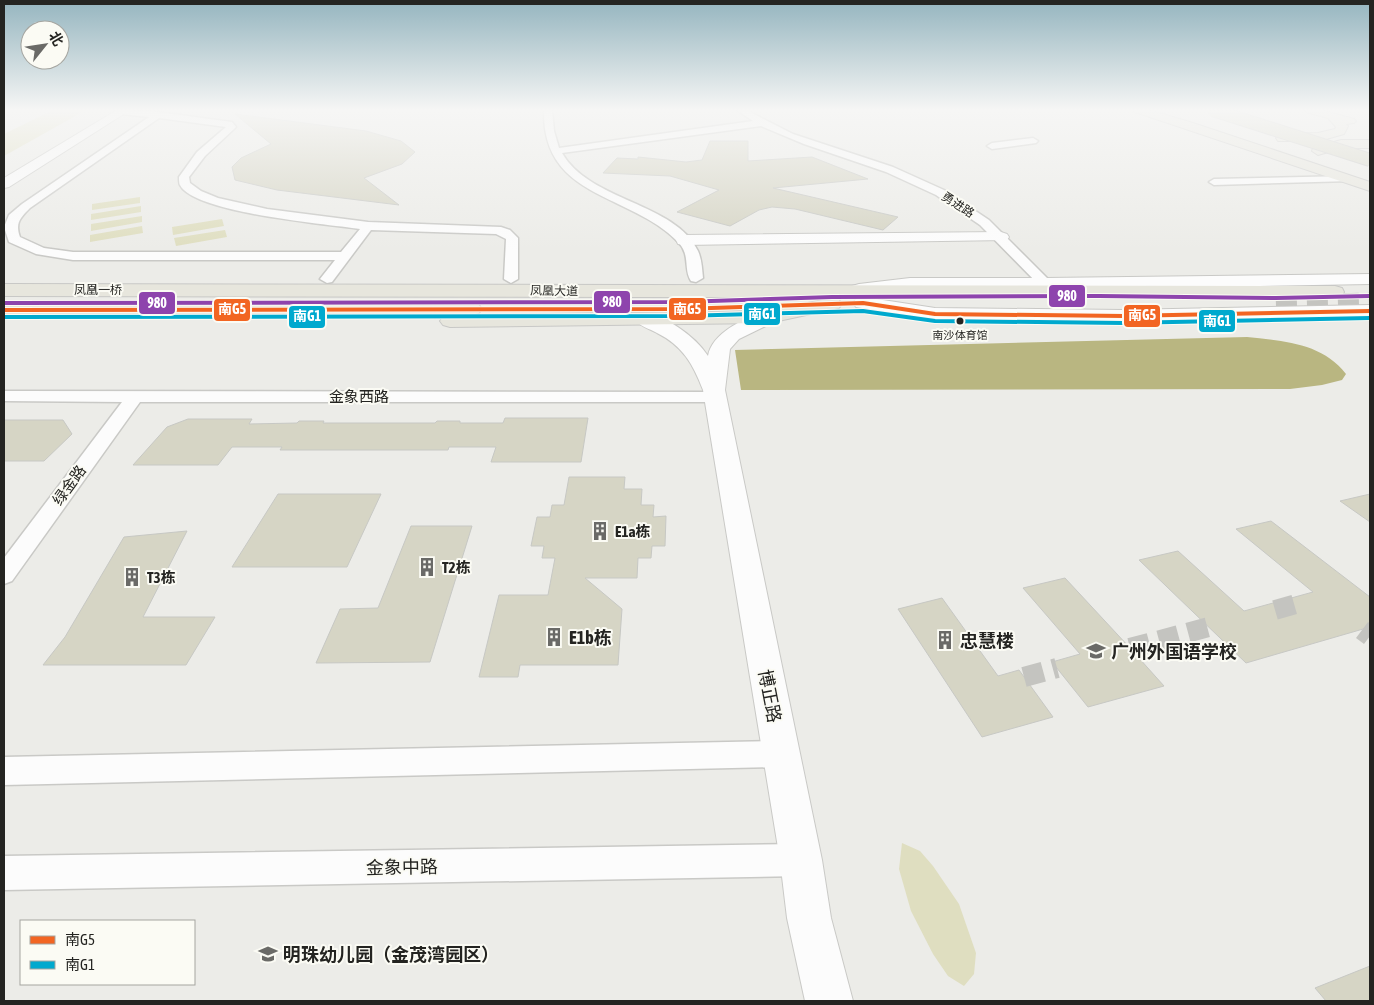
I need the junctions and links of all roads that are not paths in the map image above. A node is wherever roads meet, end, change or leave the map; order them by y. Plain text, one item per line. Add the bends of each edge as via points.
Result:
1 (48, 157) edge
2 (98, 157) edge
3 (199, 157) edge
4 (561, 157) edge
5 (852, 157) edge
6 (1283, 157) edge
7 (1314, 157) edge
8 (1347, 179) junction
9 (1214, 182) dead end
10 (4, 184) edge
11 (1370, 188) edge
12 (368, 226) junction
13 (1001, 237) junction
14 (684, 240) junction
15 (345, 256) junction
16 (511, 278) junction
17 (696, 278) junction
18 (4, 279) edge
19 (1370, 280) edge
20 (319, 284) junction
21 (1046, 284) junction
22 (4, 290) edge
23 (1335, 292) dead end
24 (828, 297) junction
25 (861, 297) junction
26 (1276, 306) tunnel mouth
27 (302, 309) joint
28 (4, 310) edge
29 (1370, 311) edge
30 (768, 317) junction
31 (644, 319) junction
32 (4, 321) edge
33 (715, 394) junction
34 (4, 396) edge
35 (135, 396) junction
36 (4, 575) edge
37 (780, 754) junction
38 (4, 771) edge
39 (801, 860) junction
40 (4, 873) edge
41 (828, 1001) edge

1 - 10 street
2 - 15 street via 17,213 10,227 14,239 41,251 74,256
3 - 12 street via 184,177 185,184 214,202 267,213
4 - 14 street via 586,182 660,221
5 - 13 street, 勇进路 via 912,179 945,196
6 - 8 main road
7 - 8 main road via 1318,164
8 - 9 street
8 - 11 main road
12 - 15 street
12 - 16 street via 487,229 506,233 512,238
13 - 14 street
13 - 21 street, 勇进路
14 - 17 street via 693,255
15 - 20 street
16 - 17 main road
16 - 20 main road
17 - 24 main road via 730,278
18 - 20 main road
19 - 21 street
20 - 22 main road, 凤凰一桥
20 - 24 main road, 凤凰大道
21 - 25 street via 910,283
23 - 25 main road, 凤凰大道
24 - 25 main road, 凤凰大道
24 - 27 main road, 凤凰大道 via 682,309
24 - 30 main road
25 - 26 main road, 凤凰大道
25 - 29 street via 935,314 1123,316
27 - 28 main road, 凤凰一桥
30 - 31 main road
30 - 33 street via 732,334 720,348
31 - 32 main road
31 - 33 street via 683,338 707,370
33 - 35 street, 金象西路
33 - 37 street, 博正路
34 - 35 street, 金象西路
35 - 36 street, 绿金路
37 - 38 street
37 - 39 street, 博正路
39 - 40 street, 金象中路
39 - 41 street, 博正路 via 809,918

